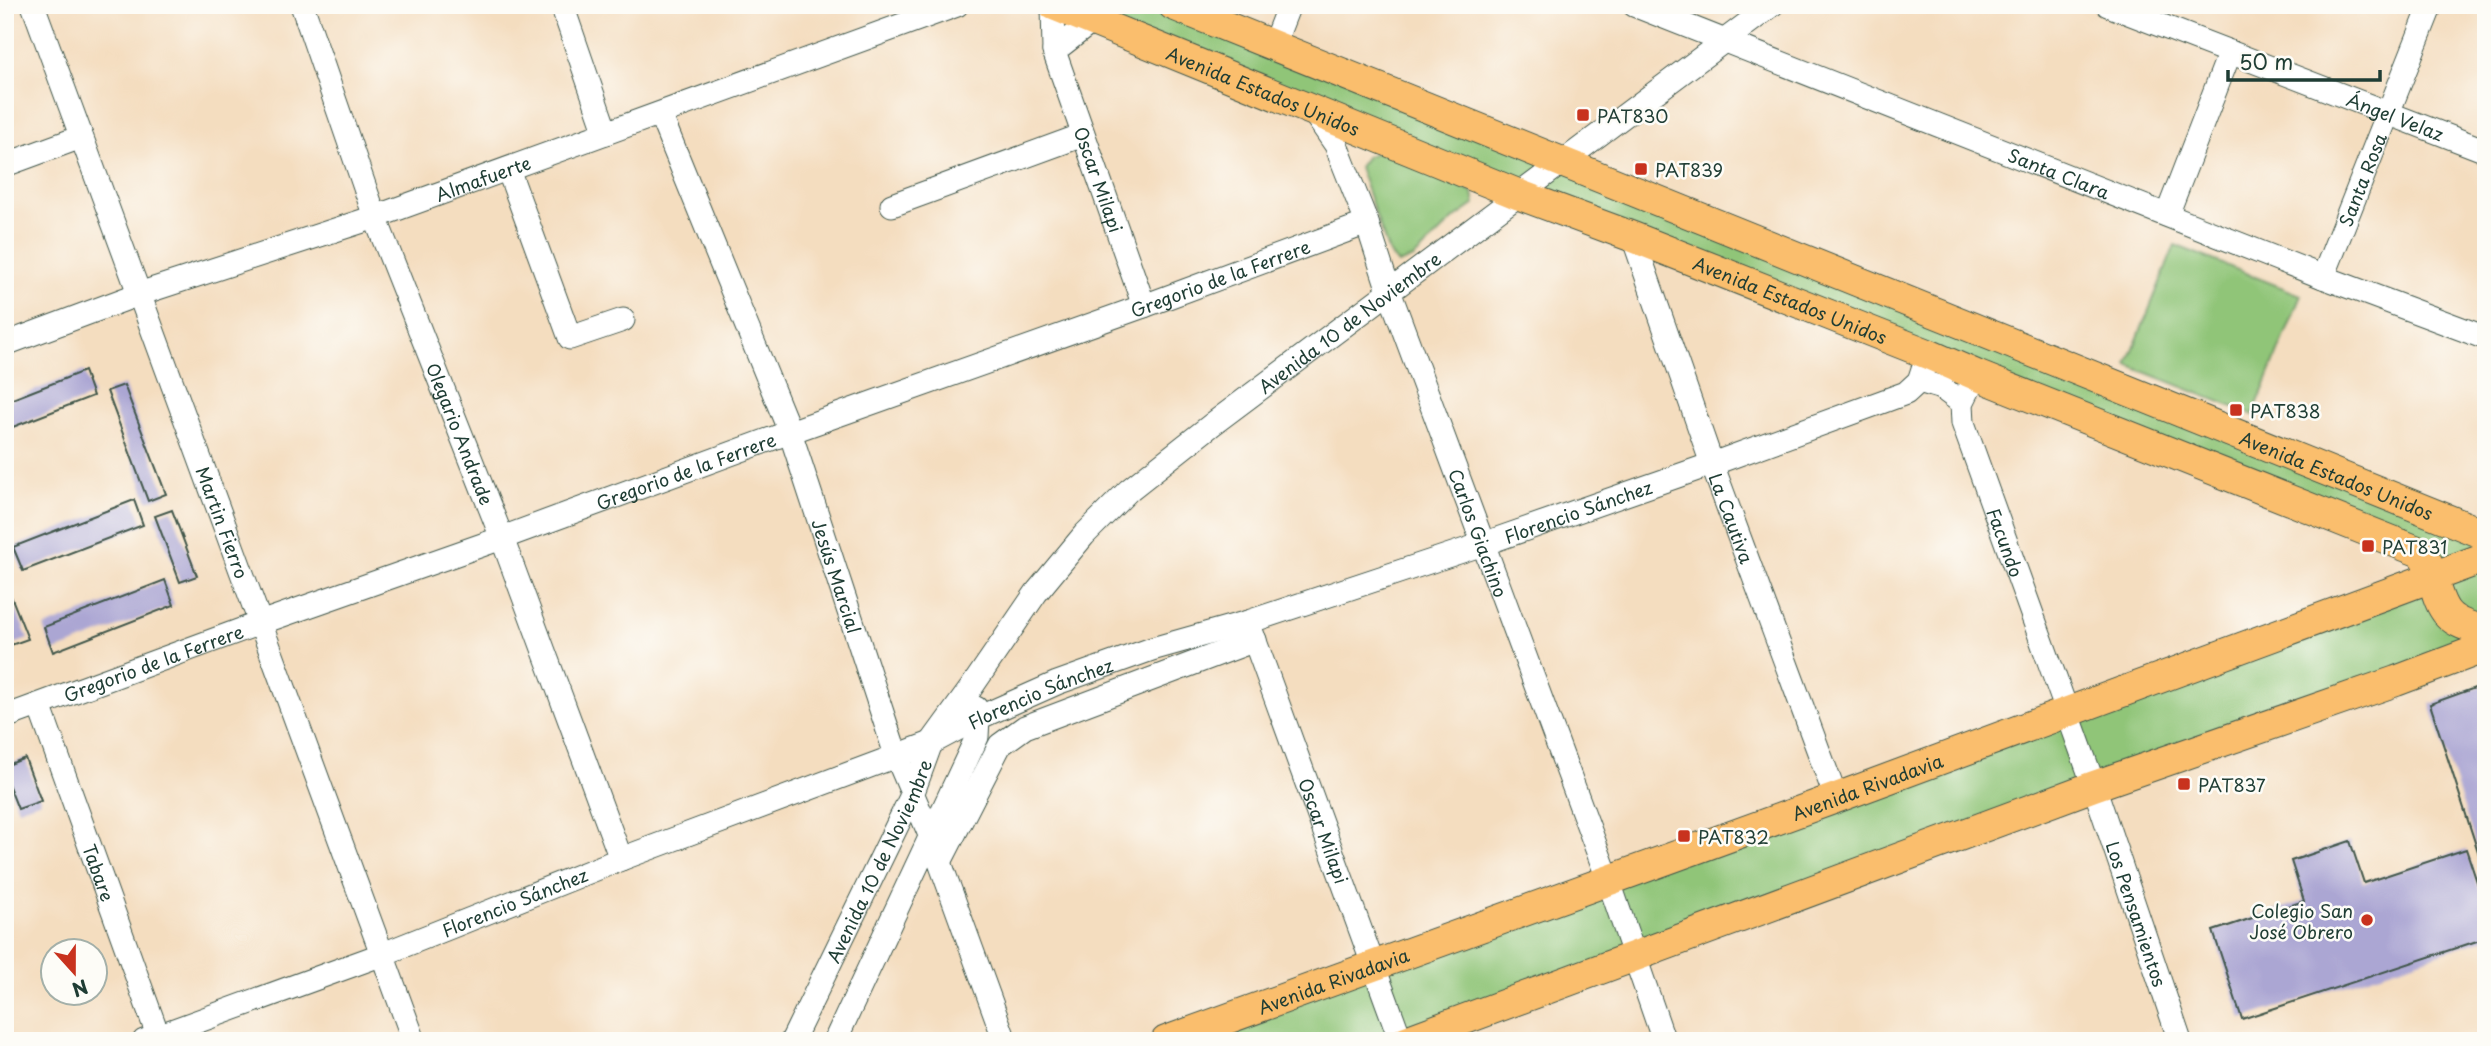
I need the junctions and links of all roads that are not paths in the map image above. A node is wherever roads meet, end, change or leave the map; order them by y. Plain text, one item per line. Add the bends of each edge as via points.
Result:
1 (33, 5) edge
2 (302, 5) edge
3 (562, 5) edge
4 (957, 5) edge
5 (1054, 5) edge
6 (1173, 5) edge
7 (1289, 5) edge
8 (1634, 5) edge
9 (1772, 5) edge
10 (2108, 5) edge
11 (2431, 5) edge
12 (1096, 12) edge
13 (1724, 41) junction
14 (1273, 46) junction
15 (1054, 51) junction
16 (2230, 52) junction
17 (1314, 113) junction
18 (660, 114) junction
19 (2387, 114) junction
20 (606, 133) junction
21 (1083, 135) junction
22 (81, 137) junction
23 (2486, 151) edge
24 (1562, 163) junction
25 (5, 165) edge
26 (508, 169) junction
27 (1520, 195) junction
28 (892, 205) dead end
29 (2167, 215) junction
30 (374, 217) junction
31 (1367, 223) junction
32 (1633, 237) junction
33 (2323, 276) junction
34 (1389, 291) junction
35 (139, 294) junction
36 (1144, 306) junction
37 (1941, 315) junction
38 (623, 320) dead end
39 (1991, 335) junction
40 (2486, 338) edge
41 (5, 344) edge
42 (1924, 367) junction
43 (1976, 375) junction
44 (1962, 403) junction
45 (789, 432) junction
46 (1712, 464) junction
47 (2486, 536) edge
48 (502, 538) junction
49 (1483, 544) junction
50 (2486, 557) edge
51 (2432, 577) junction
52 (260, 623) junction
53 (1252, 631) junction
54 (2486, 631) edge
55 (2486, 647) edge
56 (971, 688) junction
57 (39, 705) junction
58 (2067, 711) junction
59 (5, 717) edge
60 (978, 718) junction
61 (930, 743) junction
62 (897, 755) junction
63 (2094, 786) junction
64 (912, 795) junction
65 (1836, 798) junction
66 (930, 835) junction
67 (621, 859) junction
68 (940, 862) junction
69 (1608, 879) junction
70 (383, 954) junction
71 (1635, 957) junction
72 (1374, 966) junction
73 (154, 1039) edge
74 (414, 1041) edge
75 (792, 1041) edge
76 (835, 1041) edge
77 (1005, 1041) edge
78 (1166, 1041) edge
79 (1404, 1041) edge
80 (1664, 1041) edge
81 (2180, 1041) edge

1 - 22 street, Martin Fierro
2 - 30 street, Olegario Andrade
3 - 20 street
4 - 18 street, Almafuerte
5 - 12 main road, Avenida Estados Unidos
5 - 15 street, Oscar Milapi
6 - 14 main road, Avenida Estados Unidos
7 - 14 street
8 - 13 street, Santa Clara
9 - 13 street, Avenida 10 de Noviembre
10 - 16 street, Ángel Velaz
11 - 19 street, Santa Rosa
12 - 15 street
12 - 17 main road, Avenida Estados Unidos
13 - 24 street, Avenida 10 de Noviembre
13 - 29 street, Santa Clara
14 - 24 main road, Avenida Estados Unidos
15 - 21 street, Oscar Milapi
16 - 19 street, Ángel Velaz
16 - 29 street
17 - 27 main road, Avenida Estados Unidos
17 - 31 street, Carlos Giachino via 1336,145
18 - 20 street, Almafuerte
18 - 45 street, Jesús Marcial
19 - 23 street, Ángel Velaz
19 - 33 street, Santa Rosa
20 - 26 street, Almafuerte
21 - 28 street
21 - 36 street, Oscar Milapi
22 - 25 street
22 - 35 street, Martin Fierro
24 - 27 street, Avenida 10 de Noviembre
24 - 37 main road, Avenida Estados Unidos
26 - 30 street, Almafuerte
26 - 38 street via 570,338
27 - 32 main road, Avenida Estados Unidos
27 - 34 street, Avenida 10 de Noviembre
29 - 33 street, Santa Clara
30 - 35 street, Almafuerte
30 - 48 street, Olegario Andrade
31 - 34 street, Carlos Giachino
31 - 36 street, Gregorio de la Ferrere
32 - 42 main road, Avenida Estados Unidos
32 - 46 street, La Cautiva
33 - 40 street, Santa Clara
34 - 49 street, Carlos Giachino
34 - 56 street, Avenida 10 de Noviembre via 1129,490 1036,593
35 - 41 street, Almafuerte
35 - 52 street, Martin Fierro
36 - 45 street, Gregorio de la Ferrere
37 - 39 main road, Avenida Estados Unidos
37 - 42 main road
39 - 43 main road
39 - 47 main road, Avenida Estados Unidos
42 - 43 main road, Avenida Estados Unidos
42 - 44 street
42 - 46 street, Florencio Sánchez via 1906,393
43 - 44 street
43 - 51 main road, Avenida Estados Unidos via 2420,552
44 - 58 street, Facundo via 1963,423
45 - 48 street, Gregorio de la Ferrere
45 - 62 street, Jesús Marcial
46 - 49 street, Florencio Sánchez
46 - 65 street, La Cautiva
48 - 52 street, Gregorio de la Ferrere
48 - 67 street, Olegario Andrade
49 - 53 street, Florencio Sánchez
49 - 69 street, Carlos Giachino
50 - 51 main road, Avenida Rivadavia
51 - 54 main road, Avenida Estados Unidos via 2446,614 2462,626
51 - 58 main road, Avenida Rivadavia
52 - 57 street, Gregorio de la Ferrere
52 - 70 street, Martin Fierro
53 - 60 street, Florencio Sánchez via 1140,653
53 - 68 street via 1010,737 1000,745
53 - 72 street, Oscar Milapi
55 - 63 main road
56 - 60 street, Avenida 10 de Noviembre
56 - 61 street, Avenida 10 de Noviembre
57 - 59 street, Gregorio de la Ferrere
57 - 73 street, Tabare
58 - 63 street, Facundo
58 - 65 main road, Avenida Rivadavia
60 - 61 street, Florencio Sánchez
60 - 66 street, Avenida 10 de Noviembre via 976,737
61 - 62 street, Florencio Sánchez
61 - 64 street, Avenida 10 de Noviembre
62 - 64 street, Jesús Marcial
62 - 67 street, Florencio Sánchez
63 - 71 main road
63 - 81 street, Los Pensamientos
64 - 66 street, Jesús Marcial
64 - 75 street, Avenida 10 de Noviembre
65 - 69 main road, Avenida Rivadavia
66 - 68 street, Jesús Marcial
66 - 76 street, Avenida 10 de Noviembre
67 - 70 street, Florencio Sánchez
68 - 77 street, Jesús Marcial
69 - 71 street, Carlos Giachino
69 - 72 main road, Avenida Rivadavia
70 - 73 street, Florencio Sánchez
70 - 74 street, Martin Fierro
71 - 79 main road
71 - 80 street, Carlos Giachino
72 - 78 main road, Avenida Rivadavia
72 - 79 street, Oscar Milapi

